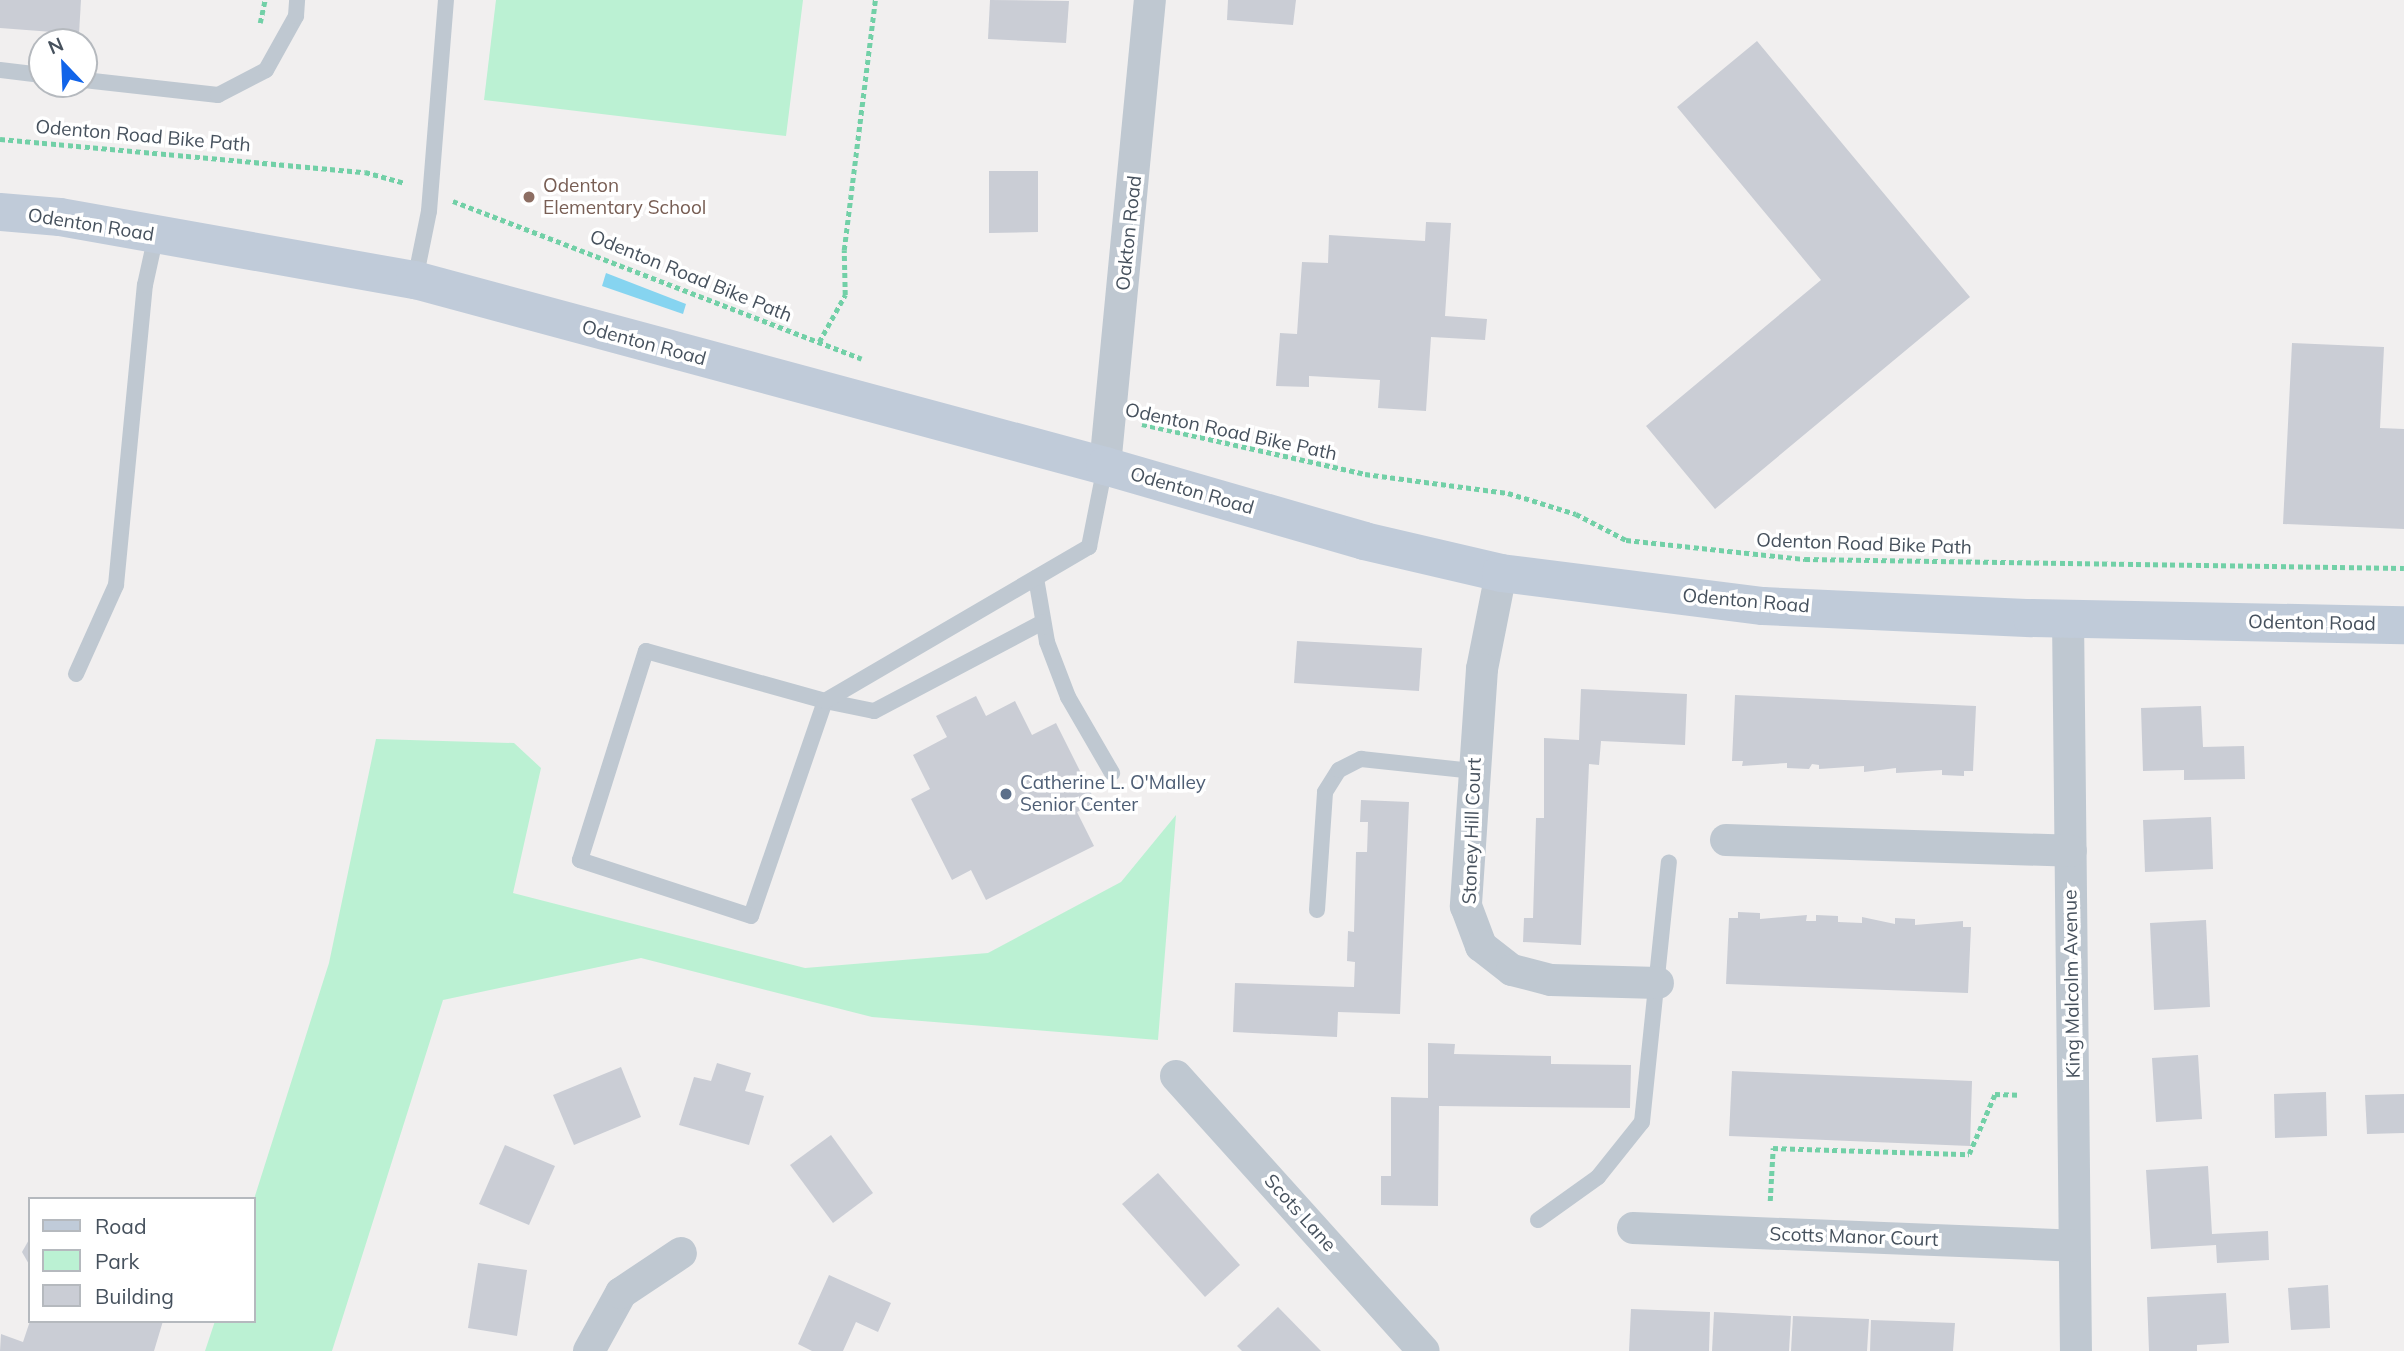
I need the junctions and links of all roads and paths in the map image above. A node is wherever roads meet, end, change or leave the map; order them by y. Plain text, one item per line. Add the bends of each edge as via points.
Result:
1 (265, 0) edge
2 (297, 0) edge
3 (446, 0) edge
4 (875, 0) edge
5 (1150, 0) edge
6 (259, 25) dead end
7 (0, 70) edge
8 (28, 73) edge
9 (98, 82) edge
10 (0, 139) edge
11 (430, 193) junction
12 (0, 212) edge
13 (156, 235) junction
14 (415, 280) junction
15 (819, 342) junction
16 (871, 363) dead end
17 (1110, 421) junction
18 (1105, 466) junction
19 (2404, 568) edge
20 (1501, 573) junction
21 (1037, 578) junction
22 (2068, 617) junction
23 (1044, 622) junction
24 (2404, 625) edge
25 (76, 674) dead end
26 (825, 701) junction
27 (1474, 771) junction
28 (1112, 773) dead end
29 (1726, 840) dead end
30 (2070, 851) junction
31 (1669, 862) dead end
32 (1318, 910) dead end
33 (1658, 983) junction
34 (1176, 1076) dead end
35 (2019, 1095) dead end
36 (1538, 1220) dead end
37 (1633, 1228) dead end
38 (1768, 1233) junction
39 (2074, 1245) junction
40 (681, 1253) dead end
41 (589, 1351) edge
42 (1424, 1351) edge
43 (2076, 1351) edge

1 - 6 path
2 - 9 lane via 296,16 266,70 218,95
3 - 11 lane
4 - 15 path via 844,250 845,295
5 - 17 street, Oakton Road
7 - 8 lane
10 - 11 path, Odenton Road Bike Path via 365,172
11 - 14 lane
11 - 15 path, Odenton Road Bike Path
12 - 13 street, Odenton Road
13 - 14 street, Odenton Road
13 - 25 lane via 145,285 116,585
14 - 18 street, Odenton Road
15 - 16 path, Odenton Road Bike Path
17 - 18 street, Oakton Road
17 - 19 path, Odenton Road Bike Path via 1131,421 1365,474 1508,493 1576,514 1626,540 1805,559
18 - 20 street, Odenton Road via 1364,541
18 - 21 lane via 1089,547
20 - 22 street, Odenton Road via 1763,606
20 - 27 street, Stoney Hill Court via 1482,669
21 - 23 lane
21 - 26 lane
22 - 24 street, Odenton Road
22 - 30 street, King Malcolm Avenue
23 - 26 lane via 874,711
23 - 28 lane via 1068,697
26 - 26 lane via 646,651 580,860 751,916
27 - 32 lane via 1361,760 1339,770 1325,792
27 - 33 street, Stoney Hill Court via 1466,906 1481,946 1512,970 1551,980
29 - 30 street
30 - 39 street, King Malcolm Avenue
31 - 33 lane
33 - 36 lane via 1642,1122 1598,1177
34 - 42 street, Scots Lane
35 - 38 path via 1995,1094 1969,1154 1773,1148
37 - 38 street, Scotts Manor Court
38 - 39 street, Scotts Manor Court
39 - 43 street, King Malcolm Avenue
40 - 41 street via 621,1293

